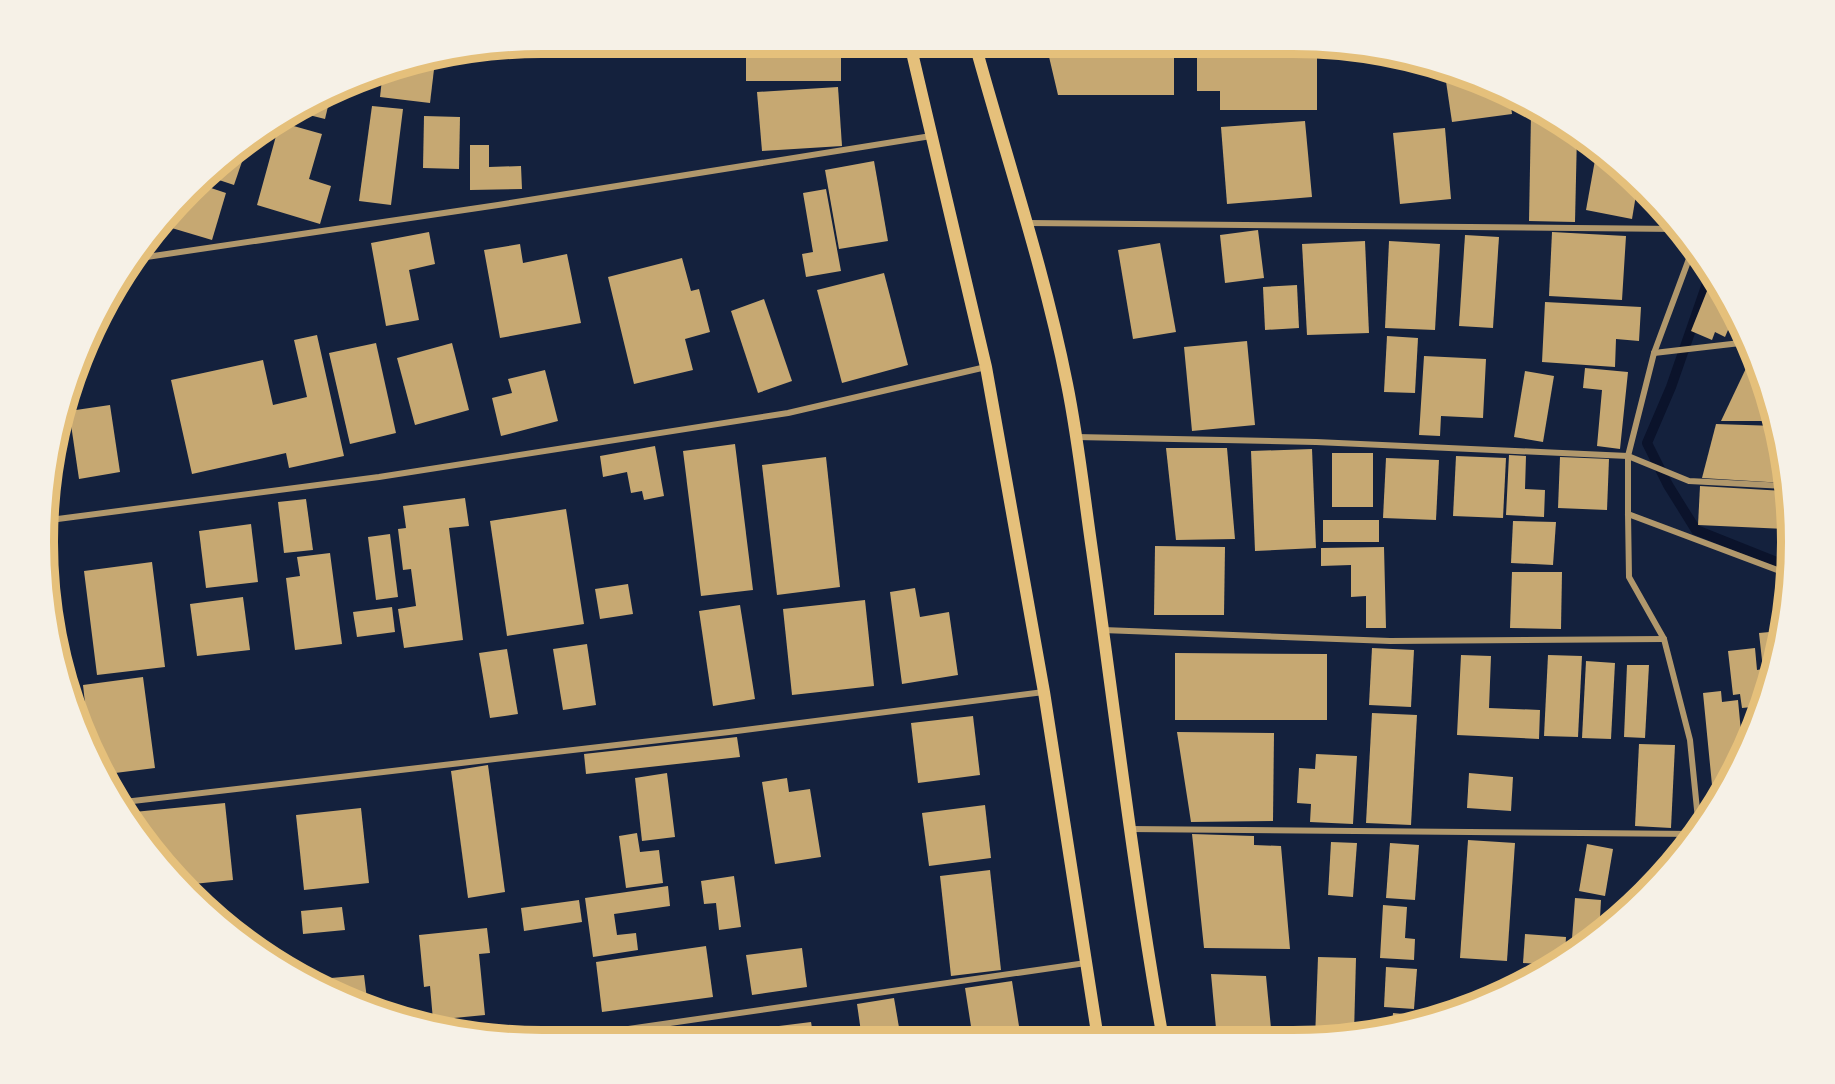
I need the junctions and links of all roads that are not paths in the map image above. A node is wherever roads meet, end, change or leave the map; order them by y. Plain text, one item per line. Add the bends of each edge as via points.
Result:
1 (912, 54) edge
2 (978, 54) edge
3 (931, 136) junction
4 (1028, 223) junction
5 (1667, 229) edge
6 (146, 257) edge
7 (1690, 259) edge
8 (1739, 343) edge
9 (1654, 353) junction
10 (986, 368) junction
11 (1075, 436) junction
12 (1628, 456) junction
13 (1778, 486) edge
14 (1628, 514) junction
15 (55, 519) edge
16 (1780, 571) edge
17 (1103, 630) junction
18 (1664, 639) junction
19 (1044, 692) junction
20 (129, 801) edge
21 (1698, 815) edge
22 (1129, 829) junction
23 (1684, 834) edge
24 (1086, 963) junction
25 (622, 1030) edge
26 (1097, 1030) edge
27 (1162, 1030) edge

1 - 3 main road
2 - 4 main road
3 - 6 street
3 - 10 main road
4 - 5 street
4 - 11 main road via 1067,383
7 - 9 street
8 - 9 street
9 - 12 street
10 - 15 street via 776,415 379,477
10 - 19 main road
11 - 12 street
11 - 17 main road
12 - 13 street via 1689,481
12 - 14 street
14 - 16 street
14 - 18 street via 1629,577
17 - 18 street via 1390,642
17 - 22 main road
18 - 21 street via 1690,740
19 - 20 street
19 - 24 main road
22 - 23 street
22 - 27 main road
24 - 25 street
24 - 26 main road

